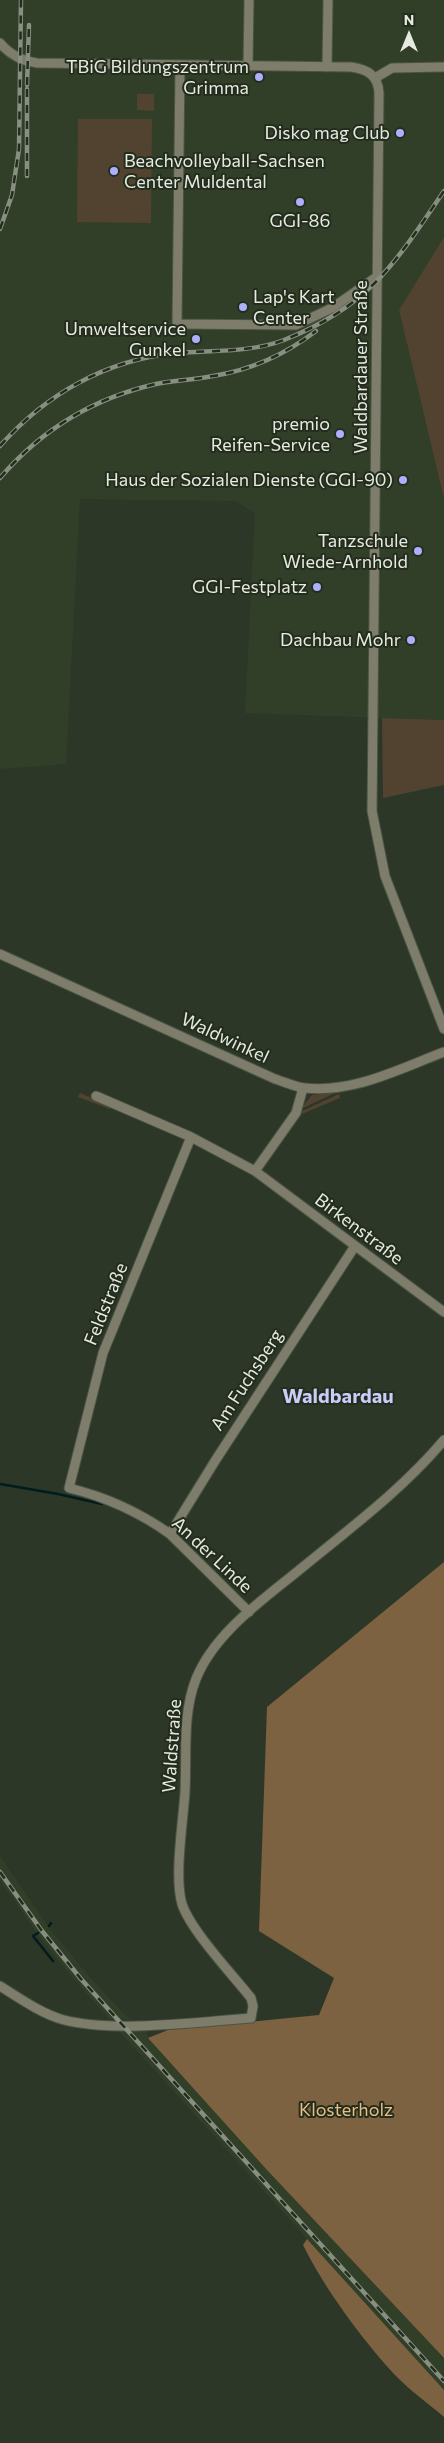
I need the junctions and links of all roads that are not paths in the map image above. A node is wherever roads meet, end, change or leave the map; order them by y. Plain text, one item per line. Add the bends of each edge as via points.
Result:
1 (249, 0) edge
2 (328, 0) edge
3 (0, 43) edge
4 (180, 65) junction
5 (248, 66) junction
6 (327, 67) junction
7 (444, 67) edge
8 (375, 78) junction
9 (378, 276) junction
10 (0, 954) edge
11 (444, 1029) edge
12 (444, 1052) edge
13 (303, 1088) junction
14 (96, 1096) dead end
15 (191, 1137) junction
16 (255, 1171) junction
17 (355, 1246) junction
18 (444, 1312) edge
19 (444, 1440) edge
20 (69, 1488) joint
21 (170, 1534) junction
22 (249, 1612) junction
23 (0, 1986) edge

1 - 5 street
2 - 6 street
3 - 4 street via 8,52 28,62
4 - 5 street
4 - 9 street via 177,324 296,325 332,308
5 - 6 street
6 - 8 street via 360,68
7 - 8 street via 392,68
8 - 9 street, Waldbardauer Straße via 379,93
9 - 11 street, Waldbardauer Straße via 372,811 384,876
10 - 13 street, Waldwinkel via 275,1079
12 - 13 street, Waldwinkel via 367,1082 340,1088
13 - 16 street via 296,1113
14 - 15 street, Birkenstraße
15 - 16 street, Birkenstraße
15 - 20 street, Feldstraße via 103,1353
16 - 17 street, Birkenstraße
17 - 18 street, Birkenstraße
17 - 21 street, Am Fuchsberg
19 - 22 street, Waldstraße via 403,1484
20 - 21 street, An der Linde via 124,1507
21 - 22 street, An der Linde
22 - 23 street, Waldstraße via 208,1656 192,1691 180,1876 186,1915 251,1998 251,2018 103,2025 64,2020

